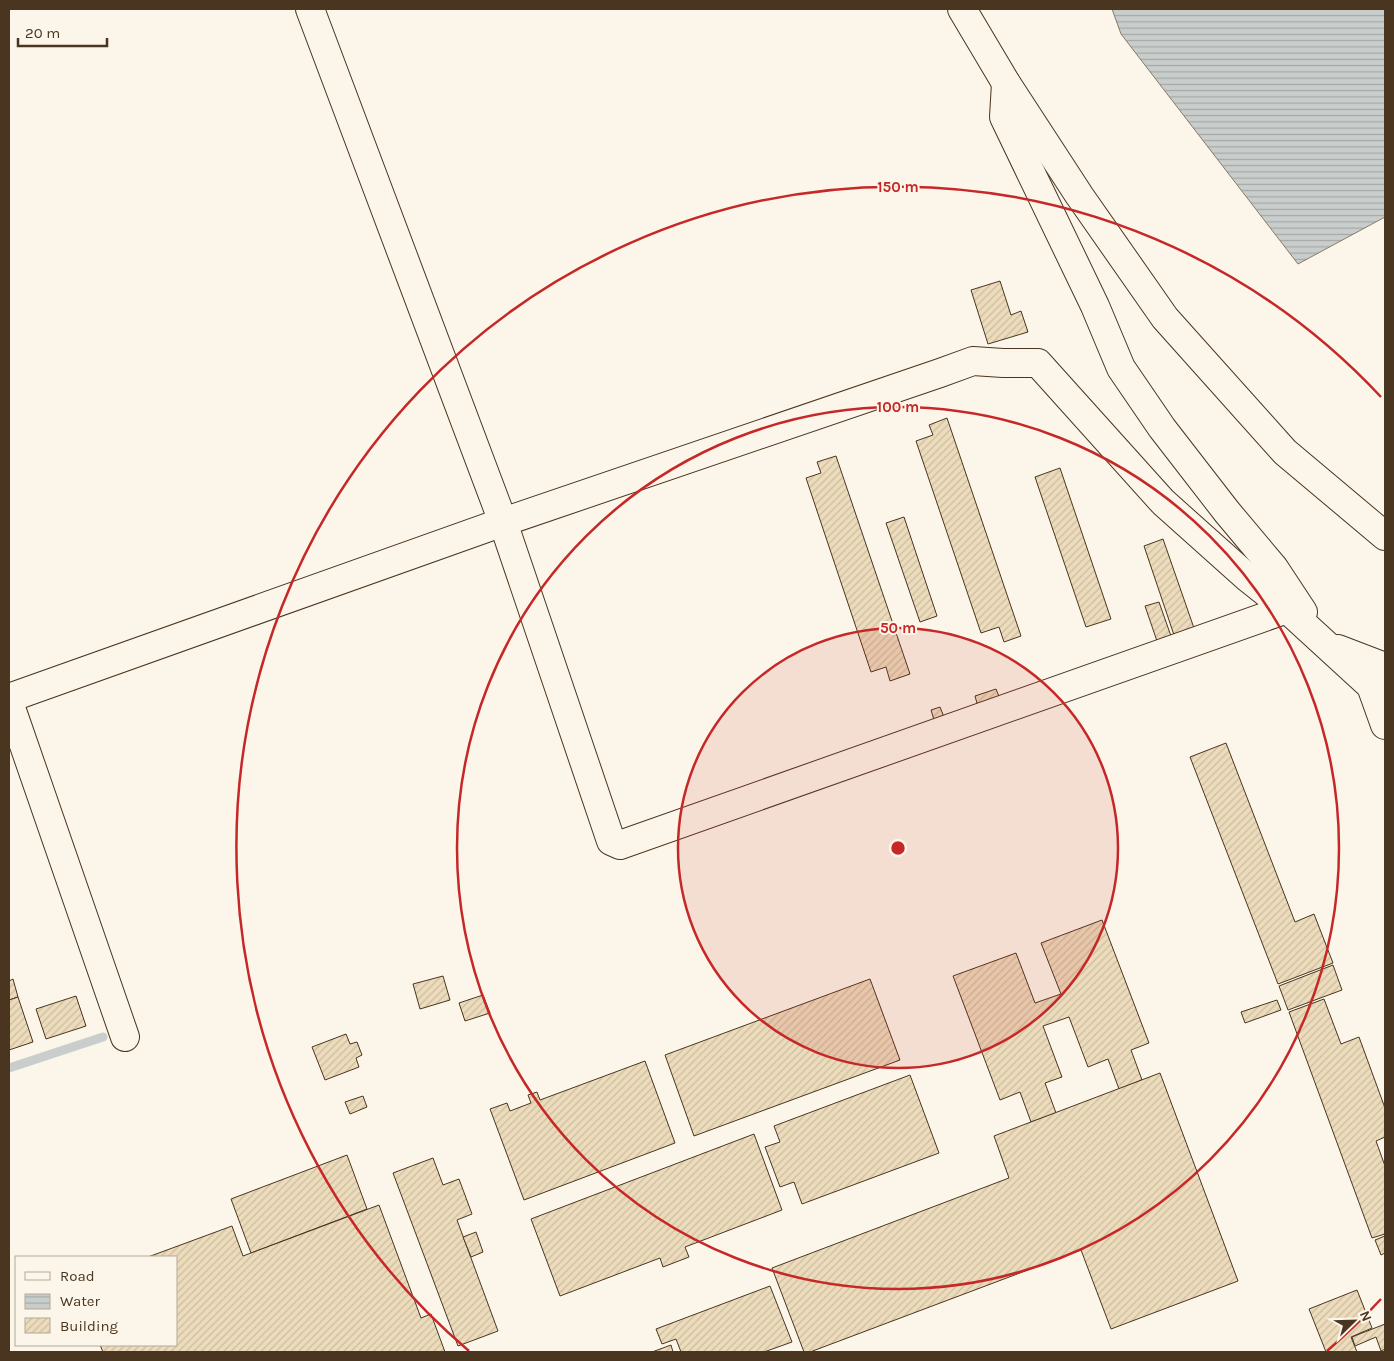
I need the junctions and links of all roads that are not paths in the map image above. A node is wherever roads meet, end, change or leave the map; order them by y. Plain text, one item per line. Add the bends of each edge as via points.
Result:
1 (310, 9) edge
2 (962, 9) edge
3 (1006, 83) junction
4 (503, 522) junction
5 (1385, 536) edge
6 (1286, 610) junction
7 (1323, 643) junction
8 (1385, 667) edge
9 (9, 698) edge
10 (9, 702) edge
11 (1385, 725) edge
12 (125, 1037) dead end

1 - 4 street
2 - 3 street
3 - 5 street via 1165,318 1285,452
3 - 7 street via 1004,117 1095,306 1121,368 1162,428 1274,568
4 - 6 street via 973,361 1038,363 1163,502
4 - 6 street via 612,841 620,846
4 - 9 street
6 - 7 street
7 - 8 street
7 - 11 street via 1371,686
10 - 12 street

